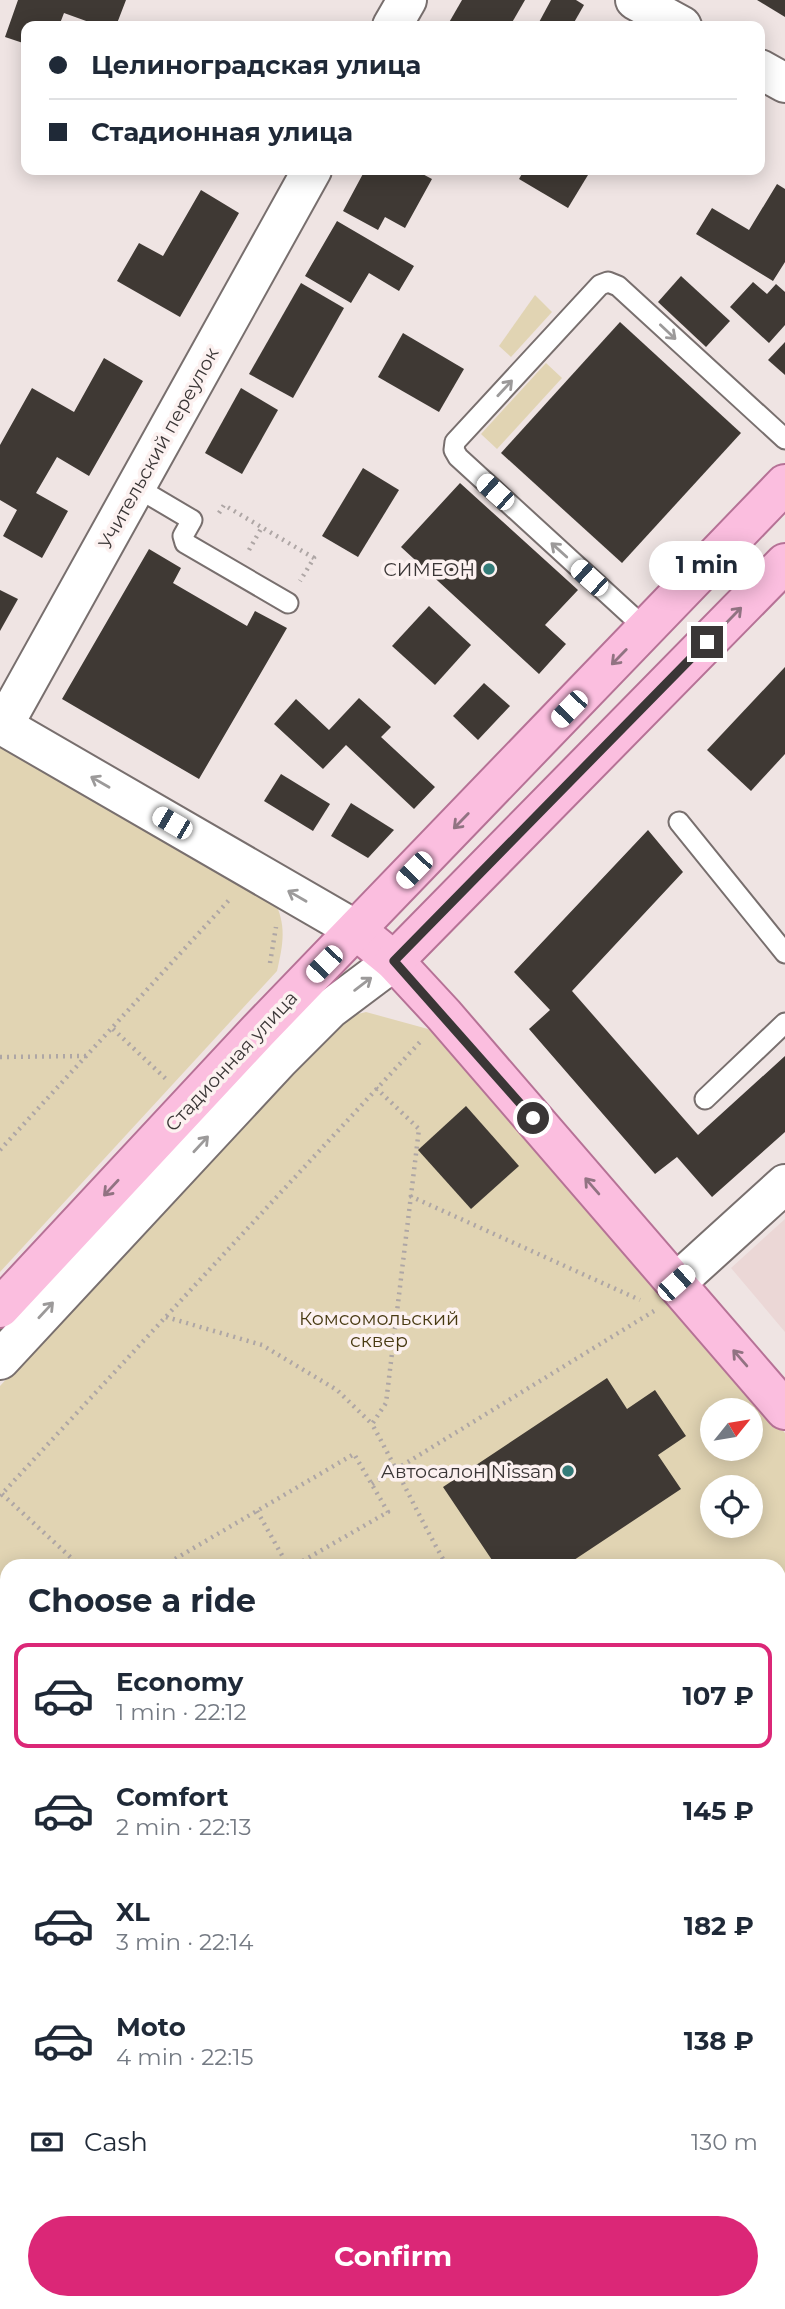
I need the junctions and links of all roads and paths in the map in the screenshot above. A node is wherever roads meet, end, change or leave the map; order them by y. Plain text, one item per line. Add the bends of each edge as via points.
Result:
1 (407, 0) edge
2 (635, 0) edge
3 (679, 15) edge
4 (395, 21) edge
5 (765, 72) edge
6 (785, 83) edge
7 (309, 175) edge
8 (785, 439) edge
9 (785, 484) edge
10 (136, 487) junction
11 (192, 520) junction
12 (785, 563) edge
13 (288, 603) joint
14 (646, 629) junction
15 (1, 725) edge
16 (679, 822) dead end
17 (237, 891) dead end
18 (356, 930) junction
19 (785, 953) edge
20 (394, 961) junction
21 (444, 1015) junction
22 (785, 1023) edge
23 (113, 1029) junction
24 (87, 1056) junction
25 (0, 1057) edge
26 (170, 1082) dead end
27 (376, 1088) junction
28 (705, 1099) dead end
29 (0, 1150) edge
30 (785, 1184) edge
31 (410, 1196) junction
32 (676, 1283) junction
33 (0, 1307) edge
34 (653, 1313) junction
35 (166, 1317) junction
36 (0, 1360) edge
37 (785, 1410) edge
38 (372, 1424) junction
39 (397, 1470) junction
40 (372, 1484) junction
41 (1, 1495) edge
42 (257, 1511) junction
43 (72, 1559) edge
44 (175, 1559) edge
45 (284, 1559) edge
46 (306, 1559) edge
47 (443, 1559) edge

1 - 4 street
2 - 3 street
5 - 6 street
7 - 10 street, Учительский переулок
14 -> 8 lane via 458,457 455,442 600,285 608,282 618,286
9 - 14 main road, Стадионная улица
10 - 11 lane
10 - 15 street, Учительский переулок
11 - 13 lane via 183,536 185,543
11 - 13 path via 195,514 212,524 224,505 314,558
20 -> 12 main road, Стадионная улица
14 -> 18 main road, Стадионная улица
18 -> 15 street
16 - 19 lane
17 - 23 path
18 - 20 main road
18 -> 33 main road, Стадионная улица
20 - 21 main road
36 -> 20 street, Стадионная улица via 279,1060 330,1009
21 - 27 path
32 -> 21 main road
22 - 28 lane
23 - 24 path
23 - 26 path
24 - 25 path
24 - 29 path
27 - 31 path via 419,1129
27 - 35 path
30 - 32 street
31 - 34 path via 645,1303
31 - 38 path via 386,1403
32 - 34 path
37 -> 32 main road
34 - 39 path
35 - 38 path via 262,1345 337,1390
35 - 41 path
38 - 39 path
39 - 40 path
39 - 47 path
40 - 42 path via 354,1454
40 - 46 path via 388,1512
41 - 43 path
42 - 44 path
42 - 45 path

